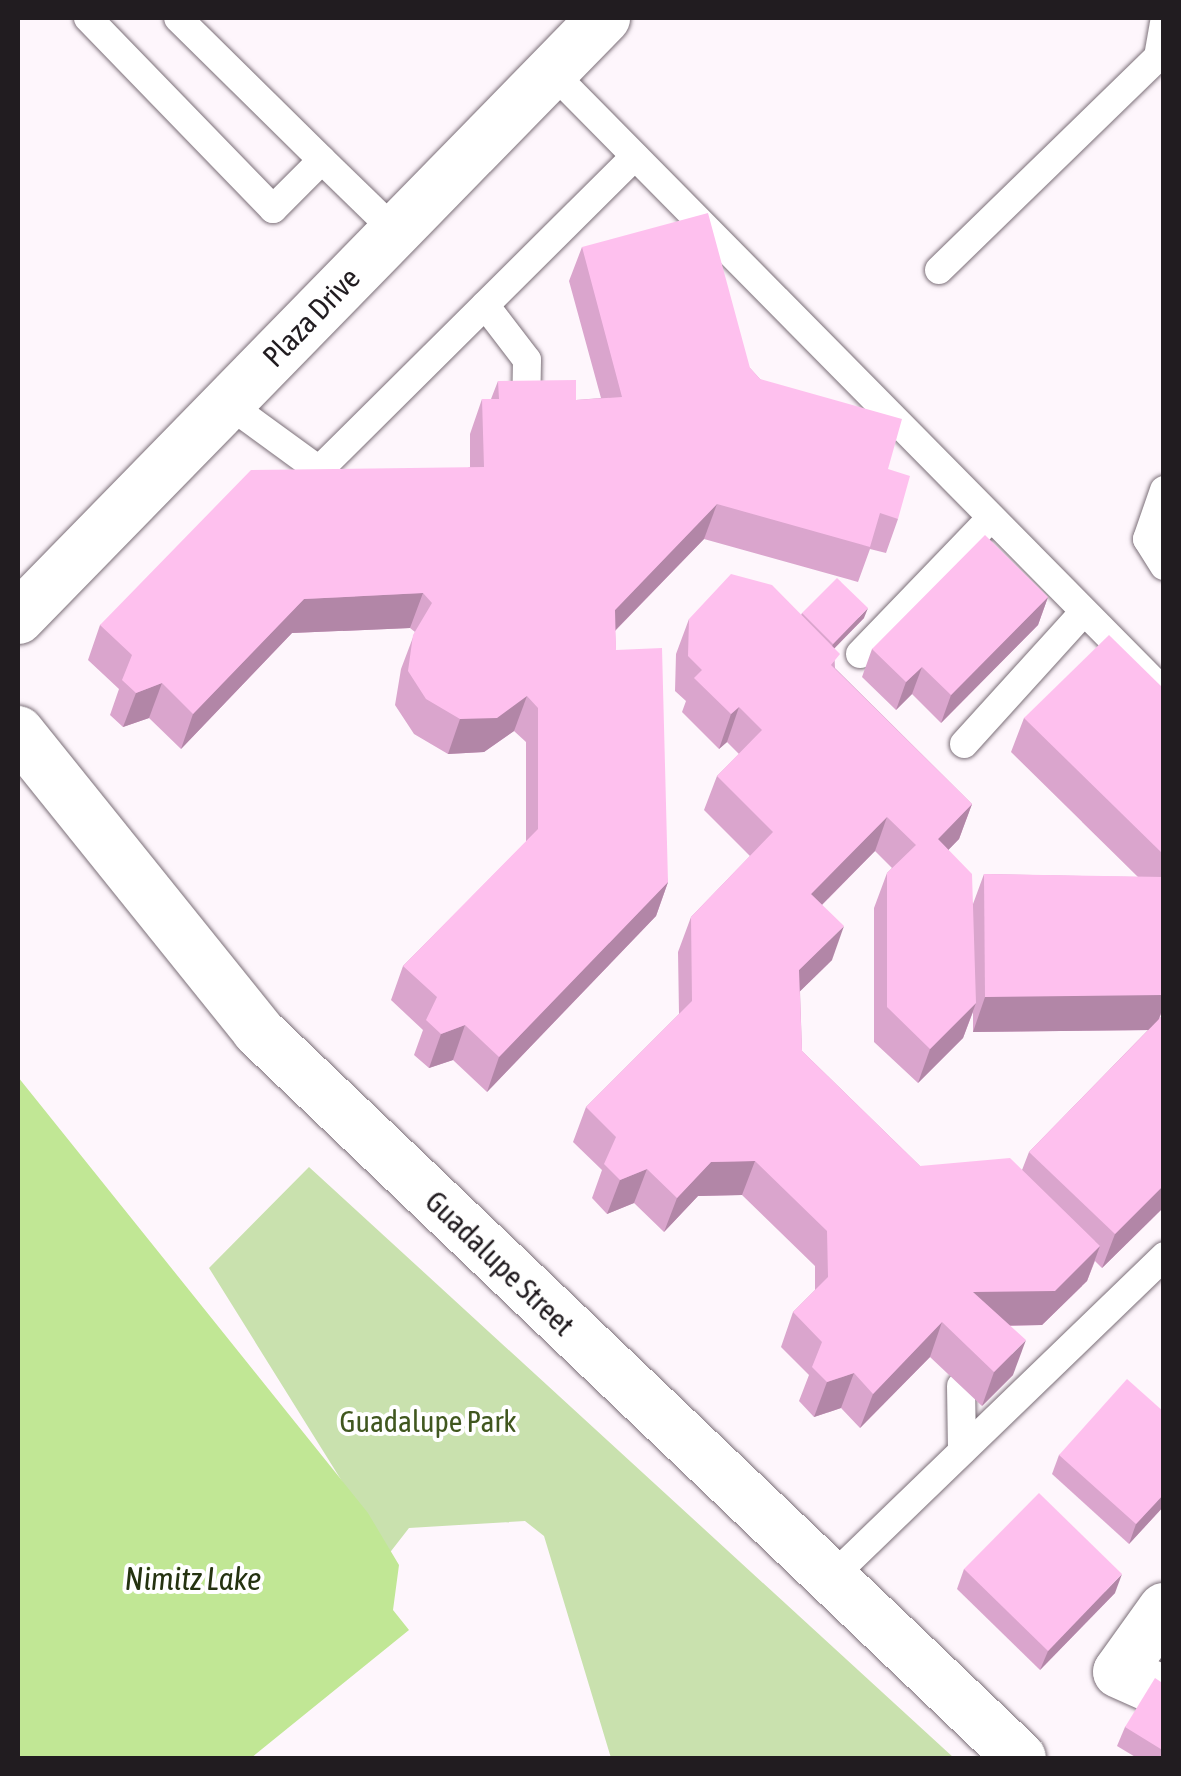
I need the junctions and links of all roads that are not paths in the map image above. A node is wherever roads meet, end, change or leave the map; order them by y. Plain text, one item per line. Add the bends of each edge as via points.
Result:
1 (88, 18) edge
2 (178, 18) edge
3 (604, 18) edge
4 (1163, 32) edge
5 (551, 72) junction
6 (635, 156) junction
7 (322, 160) junction
8 (395, 231) junction
9 (940, 270) dead end
10 (486, 305) junction
11 (227, 403) junction
12 (526, 416) edge
13 (319, 470) junction
14 (357, 471) edge
15 (1164, 490) edge
16 (990, 519) junction
17 (1164, 566) edge
18 (1081, 615) junction
19 (18, 618) edge
20 (860, 654) dead end
21 (1164, 692) edge
22 (18, 732) edge
23 (964, 744) dead end
24 (1164, 1256) edge
25 (1009, 1357) edge
26 (1056, 1361) junction
27 (960, 1386) dead end
28 (962, 1451) junction
29 (830, 1578) junction
30 (1164, 1609) edge
31 (1141, 1682) edge
32 (1020, 1758) edge

1 - 7 lane via 273,209
2 - 7 lane
3 - 5 street, Plaza Drive
4 - 9 lane via 1158,57
5 - 6 lane
5 - 8 street, Plaza Drive
6 - 10 lane
6 - 16 lane
7 - 8 lane
8 - 11 street, Plaza Drive
10 - 12 lane via 527,360
10 - 13 lane
11 - 13 lane
11 - 19 street, Plaza Drive
13 - 14 lane
15 - 17 lane via 1147,538
16 - 18 lane
16 - 20 lane
18 - 21 lane
18 - 23 lane
22 - 29 street, Guadalupe Street via 258,1031
24 - 26 lane
25 - 26 lane
26 - 28 lane
27 - 28 lane
28 - 29 lane
29 - 32 street, Guadalupe Street
30 - 31 street

